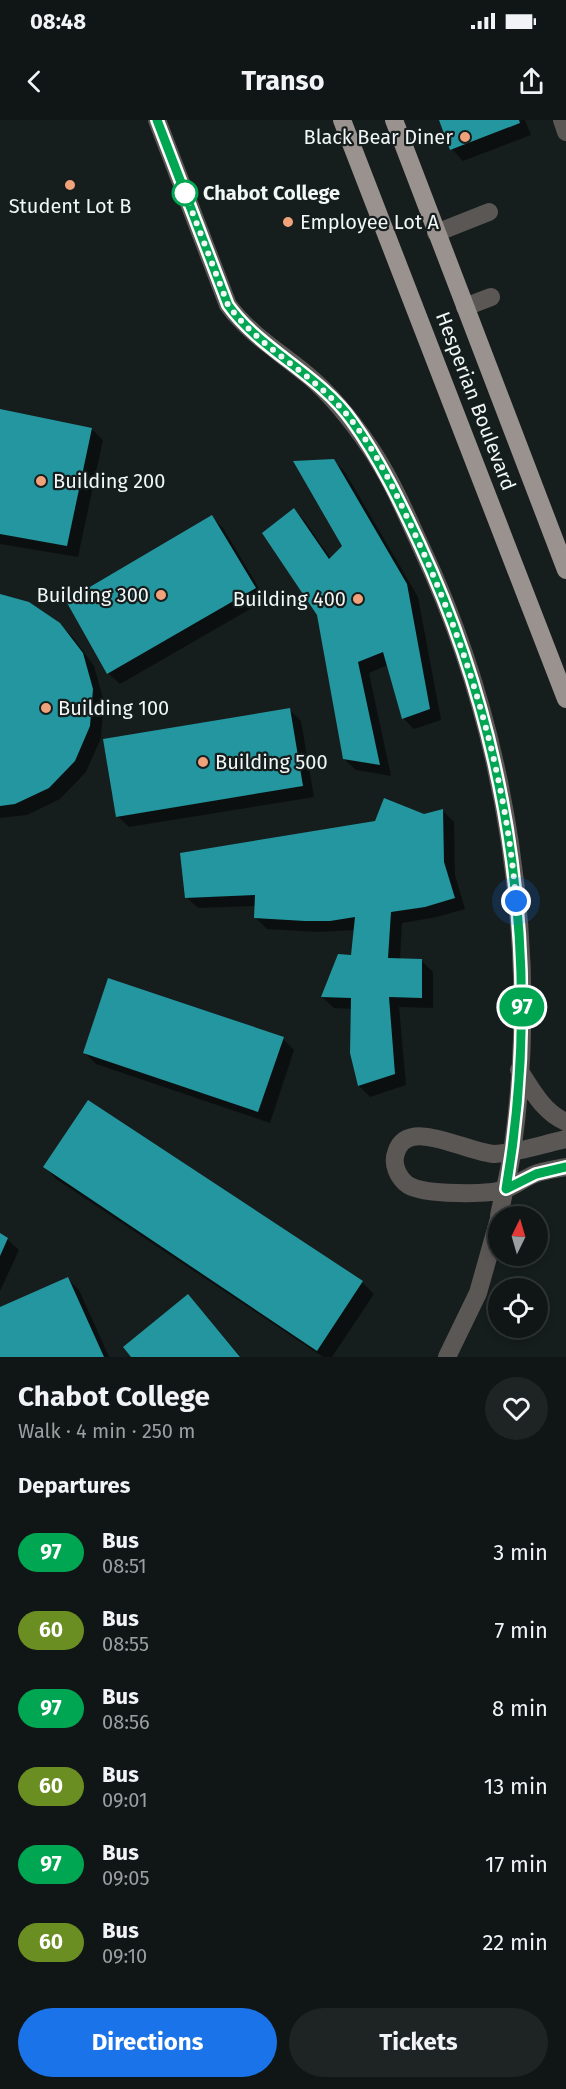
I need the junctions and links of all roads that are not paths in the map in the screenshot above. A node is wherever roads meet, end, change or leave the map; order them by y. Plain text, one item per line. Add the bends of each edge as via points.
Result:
1 (157, 120) edge
2 (342, 120) edge
3 (394, 120) edge
4 (562, 120) edge
5 (566, 132) edge
6 (489, 212) dead end
7 (436, 233) junction
8 (491, 297) dead end
9 (465, 307) junction
10 (566, 570) edge
11 (566, 699) edge
12 (519, 1070) junction
13 (566, 1122) edge
14 (566, 1139) edge
15 (512, 1152) junction
16 (566, 1167) edge
17 (506, 1189) junction
18 (502, 1206) edge
19 (488, 1258) edge
20 (447, 1357) edge

1 - 12 lane via 228,305 239,320 326,392 350,418 397,494 435,577 482,713 506,816 519,939
2 - 11 main road, Hesperian Boulevard
3 - 7 main road, Hesperian Boulevard
4 - 5 lane
6 - 7 lane
7 - 9 main road, Hesperian Boulevard
8 - 9 lane
9 - 10 main road, Hesperian Boulevard
12 - 13 lane via 544,1107
12 - 15 lane
14 - 15 lane
15 - 17 lane
15 - 17 lane via 492,1154 427,1136 412,1136 402,1141 394,1160 397,1172 408,1185 420,1190 484,1193
16 - 17 lane via 536,1174
17 - 18 lane
19 - 20 lane via 478,1293

